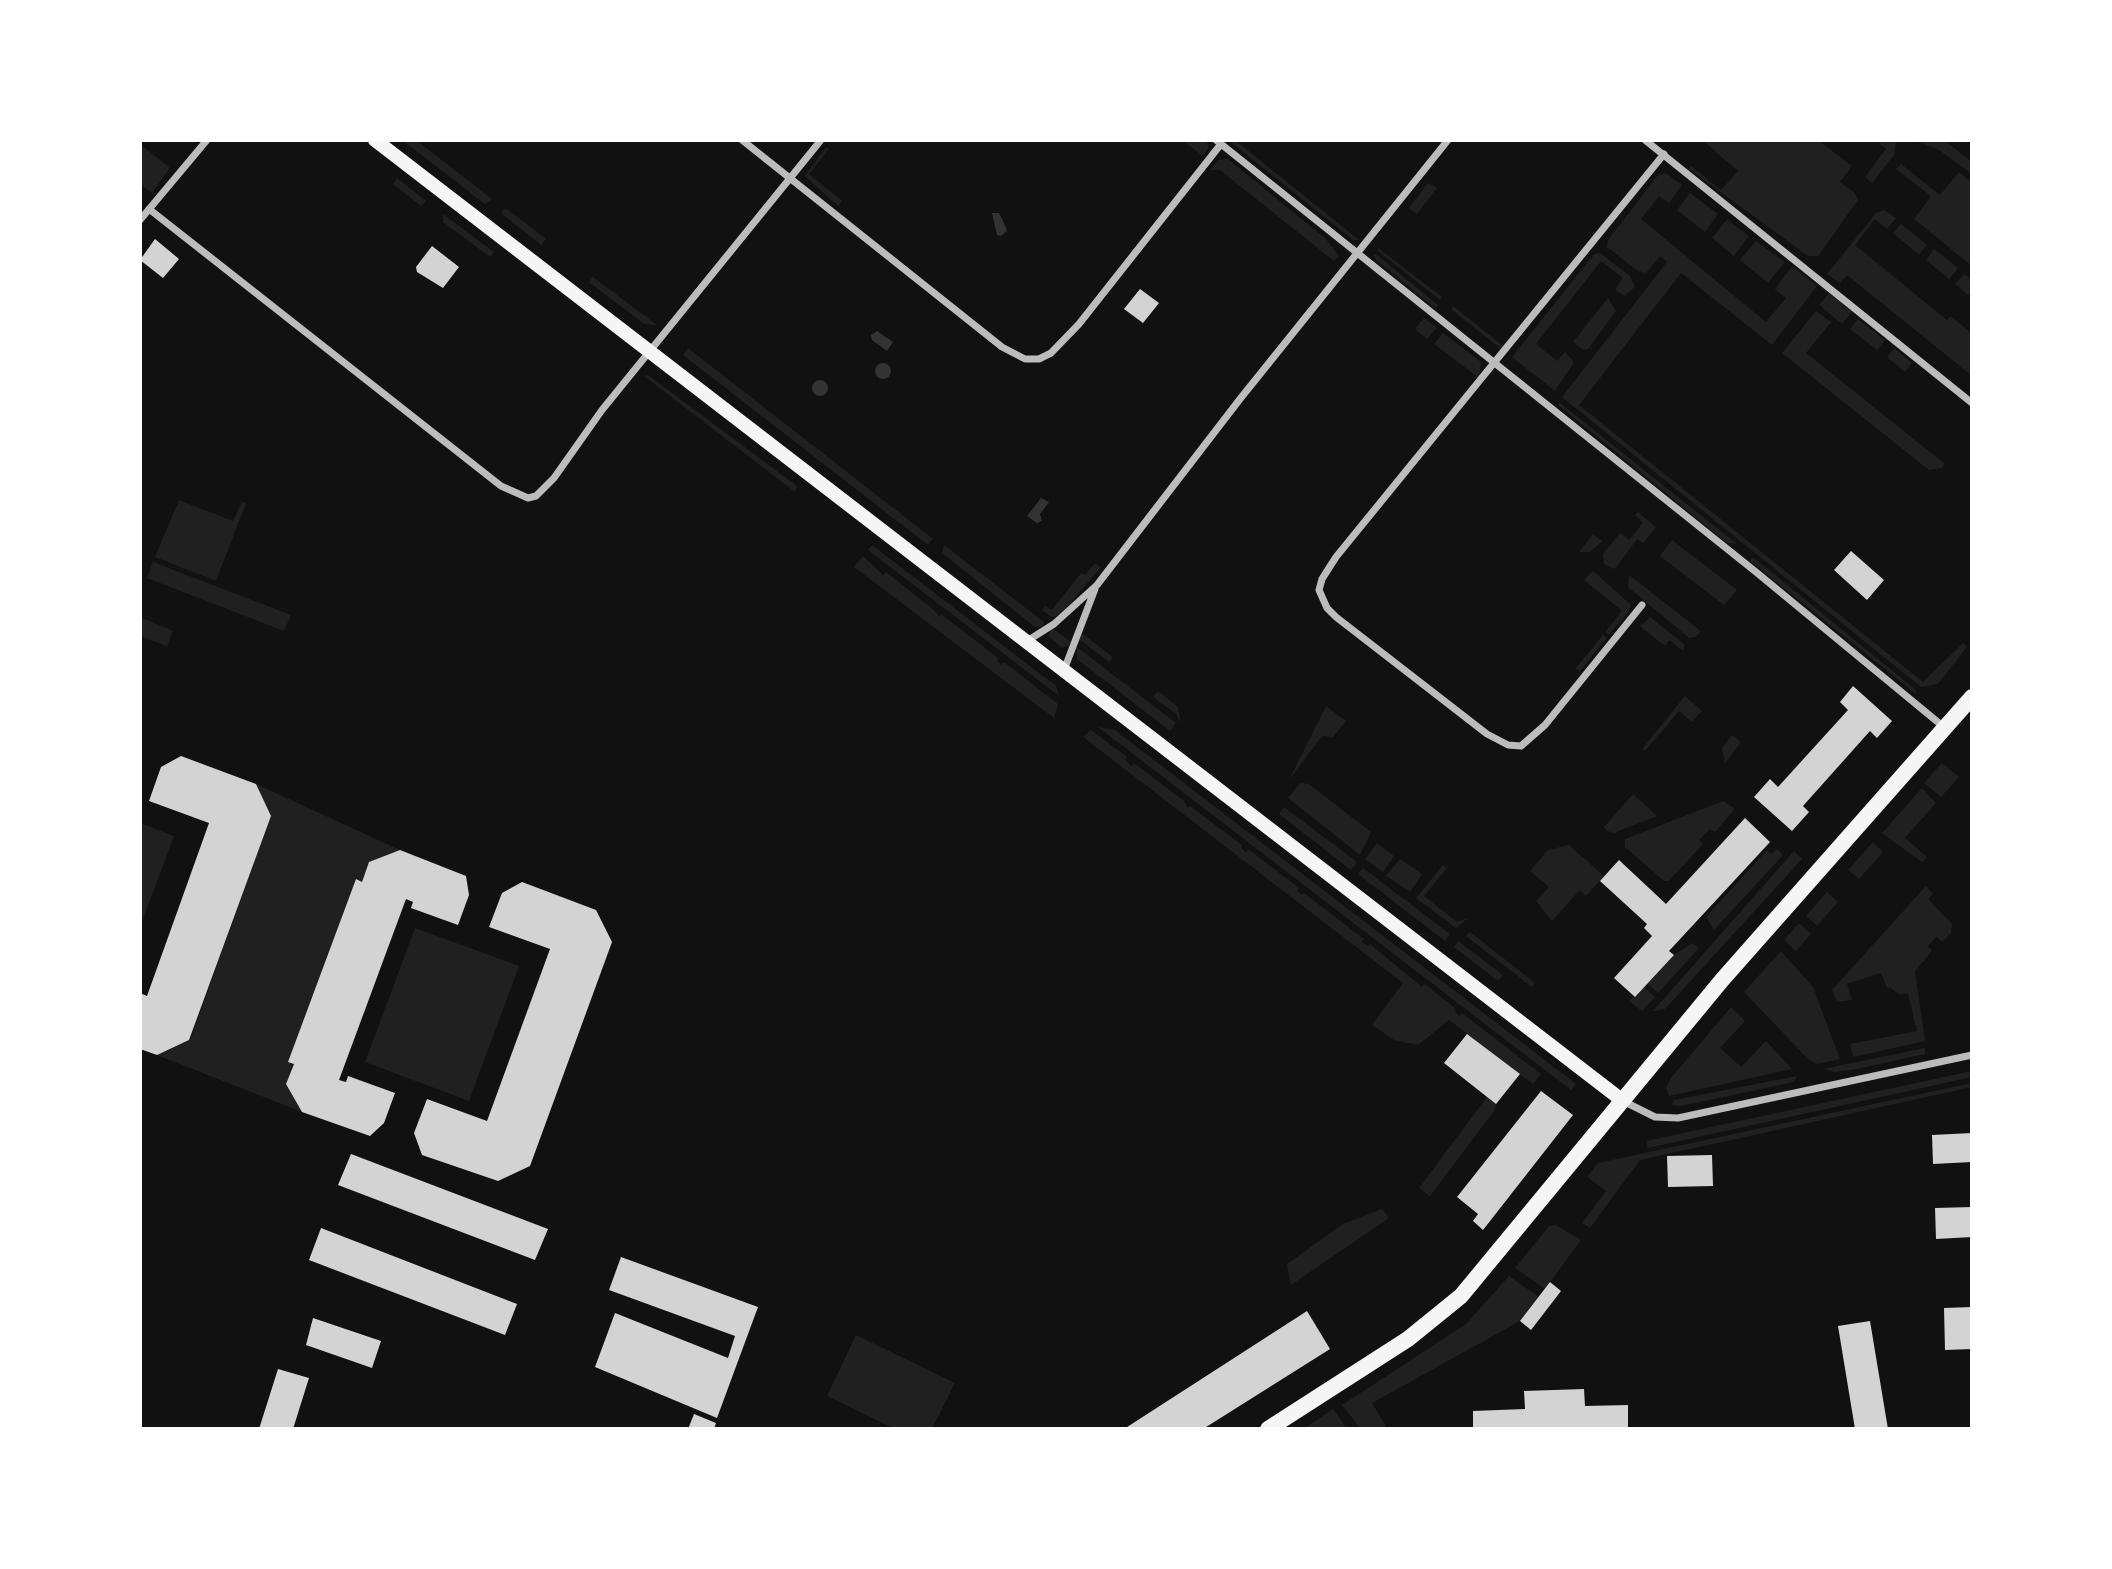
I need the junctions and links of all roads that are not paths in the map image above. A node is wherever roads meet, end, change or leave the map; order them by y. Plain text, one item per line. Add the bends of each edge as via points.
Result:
1 (207, 140) edge
2 (374, 140) edge
3 (742, 140) edge
4 (821, 140) edge
5 (1448, 140) edge
6 (1645, 140) edge
7 (1218, 142) edge
8 (1664, 154) junction
9 (791, 177) junction
10 (149, 209) junction
11 (140, 220) edge
12 (1356, 254) junction
13 (649, 351) junction
14 (1495, 366) junction
15 (1972, 402) edge
16 (1097, 585) junction
17 (1642, 605) dead end
18 (1027, 641) junction
19 (1063, 670) junction
20 (1972, 697) edge
21 (1945, 727) junction
22 (1972, 1055) edge
23 (1623, 1101) junction
24 (1268, 1429) edge

1 - 10 street
2 - 13 main road
3 - 9 street
4 - 9 street
5 - 12 street
6 - 8 street
7 - 9 street via 1079,324 1039,359 1024,359 1002,347
7 - 12 street
8 - 14 street
8 - 15 street
9 - 13 street
10 - 11 street
10 - 13 street via 519,497 536,496 545,488
12 - 14 street
12 - 16 street
13 - 18 main road
14 - 17 street via 1329,568 1319,590 1327,608 1487,734 1521,746 1545,724
14 - 21 street
16 - 18 street via 1054,624
16 - 19 street
18 - 19 main road
19 - 23 main road
20 - 21 main road
21 - 23 main road via 1722,980
22 - 23 street via 1678,1118 1656,1117
23 - 24 main road via 1479,1277 1440,1316

